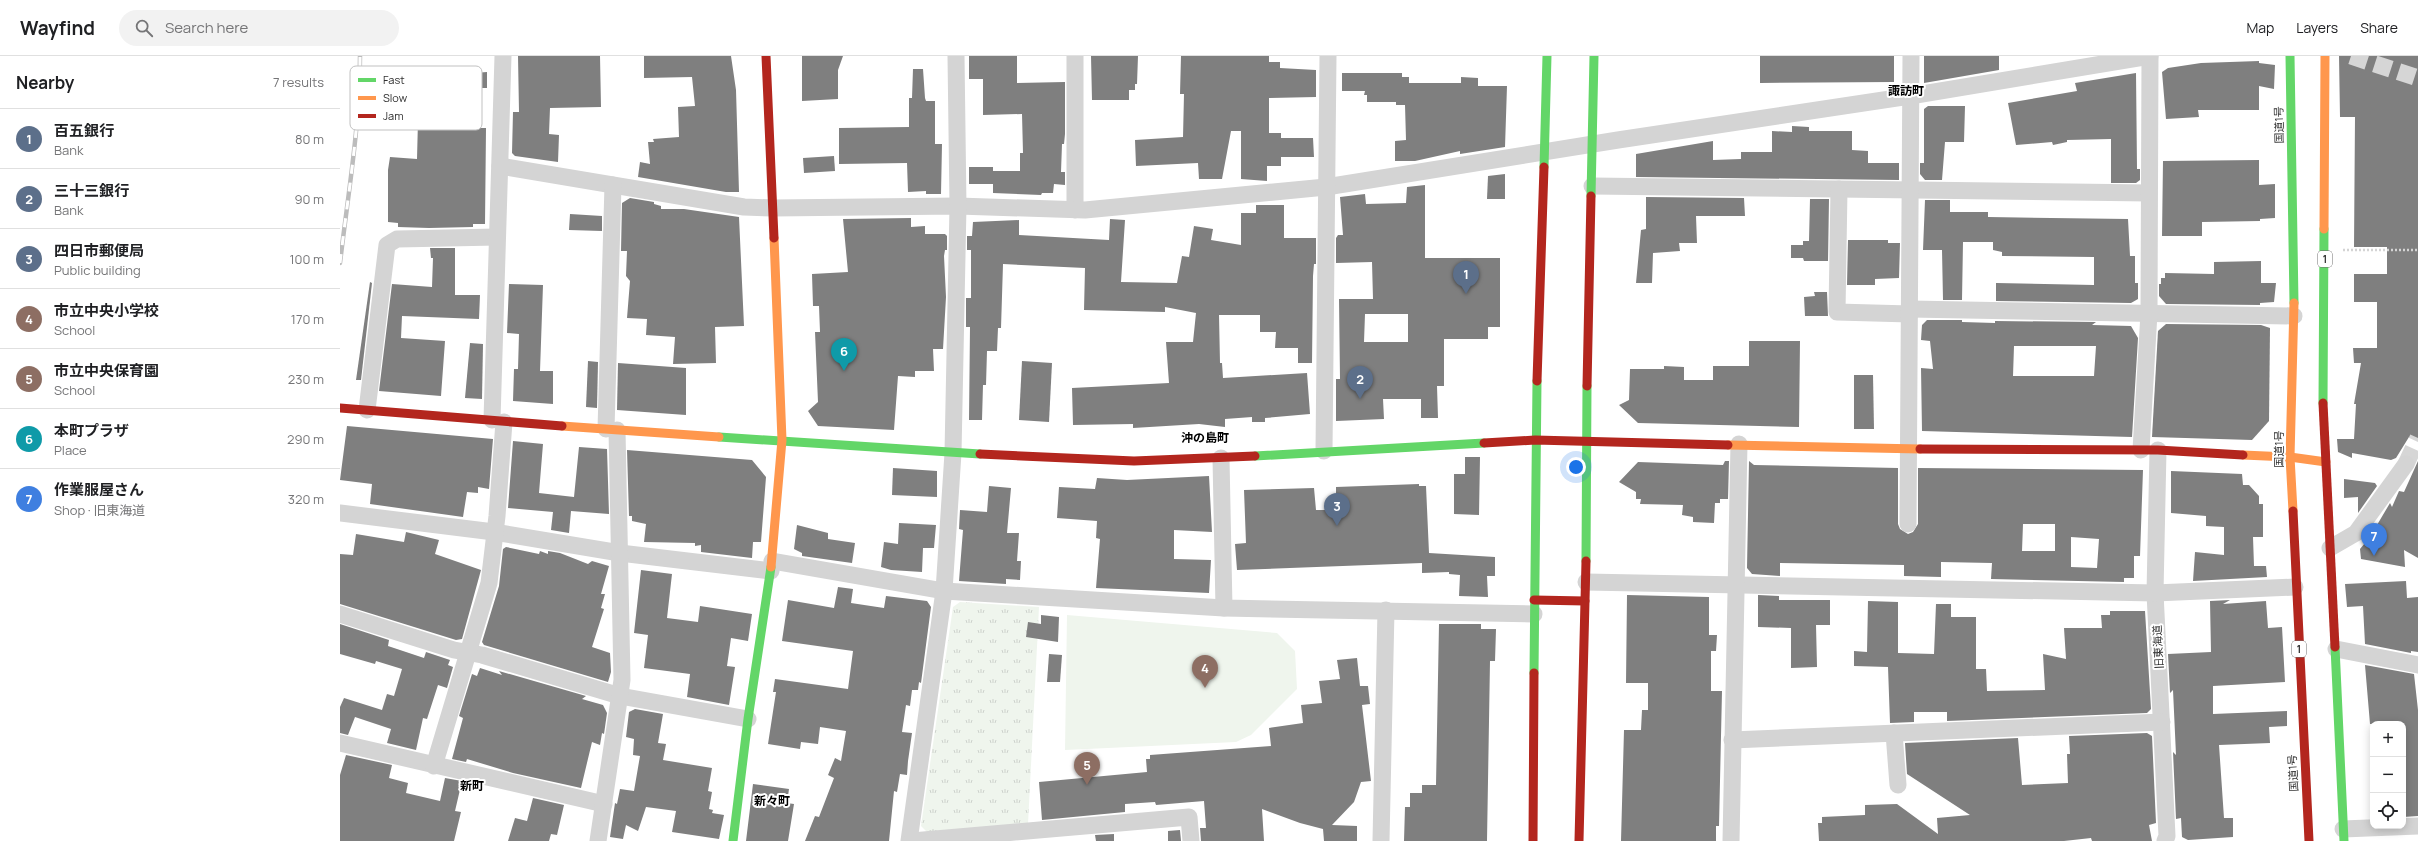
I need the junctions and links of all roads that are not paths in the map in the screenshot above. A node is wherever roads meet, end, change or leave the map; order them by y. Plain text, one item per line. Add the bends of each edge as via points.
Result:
1 (503, 56) edge
2 (766, 56) edge
3 (956, 56) edge
4 (1075, 56) edge
5 (1328, 56) edge
6 (1547, 56) edge
7 (1594, 56) edge
8 (1911, 56) edge
9 (2150, 56) edge
10 (2290, 56) edge
11 (2325, 56) edge
12 (1910, 96) junction
13 (1593, 144) junction
14 (1546, 152) junction
15 (500, 166) junction
16 (613, 185) junction
17 (1592, 186) junction
18 (1326, 187) junction
19 (1839, 189) junction
20 (1910, 189) junction
21 (2149, 192) junction
22 (958, 206) junction
23 (773, 208) junction
24 (1075, 210) junction
25 (497, 237) junction
26 (1910, 311) junction
27 (2149, 313) junction
28 (2294, 316) junction
29 (340, 408) edge
30 (366, 410) junction
31 (340, 411) edge
32 (498, 421) junction
33 (611, 430) junction
34 (782, 440) junction
35 (1535, 440) junction
36 (1586, 440) junction
37 (1739, 444) junction
38 (1910, 449) junction
39 (2141, 450) junction
40 (2158, 450) junction
41 (1324, 451) junction
42 (953, 453) junction
43 (2290, 457) junction
44 (1221, 458) junction
45 (2326, 462) junction
46 (2406, 464) tunnel mouth
47 (340, 513) edge
48 (1908, 524) dead end
49 (494, 532) junction
50 (2330, 548) junction
51 (620, 553) junction
52 (772, 566) junction
53 (1586, 582) junction
54 (1736, 584) junction
55 (2295, 587) junction
56 (944, 591) junction
57 (2155, 593) junction
58 (1585, 601) junction
59 (1534, 607) junction
60 (1224, 608) junction
61 (1386, 610) junction
62 (340, 614) edge
63 (2336, 649) junction
64 (467, 653) junction
65 (2418, 665) edge
66 (620, 696) junction
67 (748, 719) junction
68 (2162, 722) junction
69 (1894, 733) junction
70 (1732, 740) junction
71 (340, 743) edge
72 (434, 766) junction
73 (1898, 785) dead end
74 (604, 804) junction
75 (2418, 826) edge
76 (2344, 835) edge
77 (598, 841) edge
78 (733, 841) edge
79 (911, 841) edge
80 (1191, 841) edge
81 (1380, 841) edge
82 (1533, 841) edge
83 (1579, 841) edge
84 (1731, 841) edge
85 (2165, 841) edge
86 (2309, 841) edge

1 - 15 street
2 - 23 main road
3 - 22 street
4 - 24 street
5 - 18 street
6 - 14 main road
7 - 13 main road
8 - 12 street
9 - 12 street
9 - 21 street
10 - 28 main road, 国道1号 / 1
11 - 45 main road, 1 via 2323,402
12 - 13 street
12 - 20 street
13 - 14 street
13 - 17 main road
14 - 18 street
14 - 35 main road
15 - 16 street
15 - 25 street
16 - 23 street via 744,206
16 - 33 street
17 - 19 street
17 - 36 main road
18 - 24 street
18 - 41 street
19 - 20 street
19 - 26 street via 1837,312
20 - 21 street
20 - 26 street
21 - 27 street
22 - 23 street
22 - 24 street
22 - 42 street
23 - 34 main road
25 - 30 street via 397,239 387,245
25 - 32 street
26 - 27 street
26 - 38 street
27 - 28 street
27 - 39 street
28 - 43 main road, 国道1号 / 1
29 - 30 main road
29 - 31 street
30 - 32 main road
32 - 33 main road
32 - 49 street via 497,516
33 - 34 main road
33 - 51 street
34 - 42 main road
34 - 52 main road
35 - 36 main road
35 - 41 main road
35 - 59 main road
36 - 37 main road
36 - 53 main road
37 - 38 main road
37 - 54 street
38 - 39 main road
38 - 48 street
39 - 40 main road
40 - 43 main road
40 - 57 street, 旧東海道
41 - 44 main road
42 - 44 main road via 1134,461
42 - 56 street
43 - 45 main road
43 - 55 main road, 国道1号 / 1
44 - 60 street
45 - 50 main road, 1
46 - 50 street via 2356,533
47 - 49 street
49 - 51 street
49 - 64 street via 489,583
50 - 63 main road, 1
51 - 52 street
51 - 66 street
52 - 56 street
52 - 67 main road
53 - 54 street
53 - 58 main road
54 - 57 street
54 - 70 street
55 - 57 street
55 - 86 main road, 国道1号 / 1
56 - 60 street
56 - 79 street
57 - 68 street, 旧東海道
58 - 59 main road
58 - 83 main road
59 - 61 street
59 - 82 main road
60 - 61 street
61 - 81 street
62 - 64 street
63 - 65 street
63 - 76 main road, 1
64 - 66 street
64 - 72 street
66 - 67 street
66 - 74 street
67 - 78 main road
68 - 69 street
68 - 85 street, 旧東海道 via 2167,836
69 - 70 street
69 - 73 street
70 - 84 street
71 - 72 street
72 - 74 street
74 - 77 street
75 - 76 street
79 - 80 street via 1189,817

